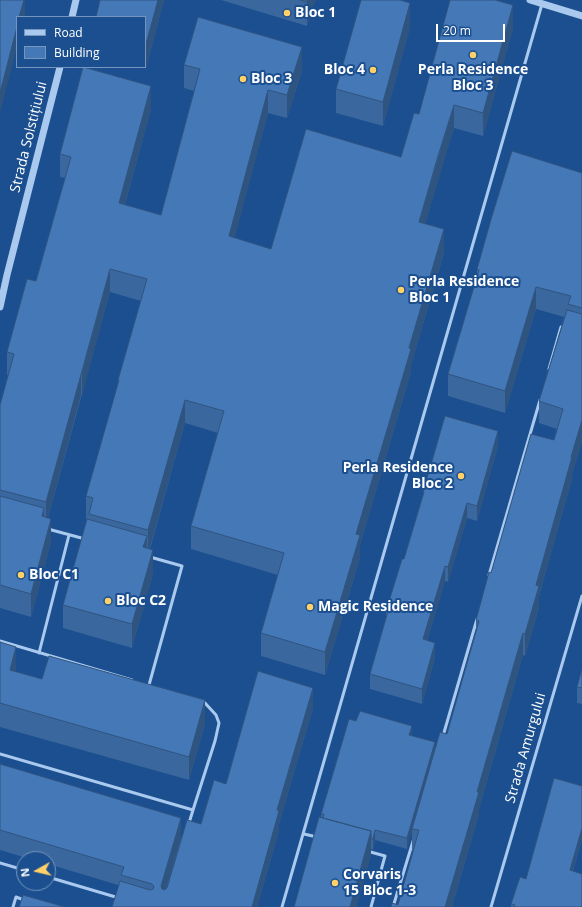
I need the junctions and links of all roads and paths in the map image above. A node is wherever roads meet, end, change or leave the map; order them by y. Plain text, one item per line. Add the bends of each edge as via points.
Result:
1 (76, 0) edge
2 (530, 0) edge
3 (542, 4) junction
4 (72, 16) edge
5 (582, 16) edge
6 (60, 68) edge
7 (0, 307) edge
8 (568, 329) edge
9 (548, 372) edge
10 (541, 395) edge
11 (46, 529) edge
12 (69, 535) junction
13 (92, 541) edge
14 (144, 556) edge
15 (488, 579) edge
16 (582, 596) edge
17 (477, 617) edge
18 (0, 641) edge
19 (39, 653) junction
20 (134, 680) edge
21 (142, 683) edge
22 (149, 685) junction
23 (156, 687) edge
24 (200, 701) edge
25 (442, 739) edge
26 (0, 754) edge
27 (193, 810) junction
28 (188, 825) edge
29 (416, 831) edge
30 (304, 834) junction
31 (318, 838) edge
32 (363, 850) edge
33 (0, 863) edge
34 (16, 868) edge
35 (56, 879) edge
36 (122, 898) edge
37 (29, 901) edge
38 (13, 907) edge
39 (282, 907) edge
40 (371, 907) edge
41 (394, 907) edge
42 (491, 907) edge

1 - 4 street
2 - 3 street
3 - 5 street
3 - 30 lane
6 - 7 street, Strada Solstițiului
8 - 9 lane via 561,327
10 - 15 lane
11 - 12 lane
12 - 13 lane
12 - 19 lane
14 - 22 lane via 182,566
16 - 42 lane, Strada Amurgului
17 - 25 lane
18 - 19 lane
19 - 20 lane
21 - 22 lane
22 - 23 lane
24 - 27 lane via 216,715 218,723 215,741
26 - 27 lane
27 - 28 lane
29 - 41 lane
30 - 31 lane
30 - 39 lane
32 - 40 lane via 386,856
33 - 34 lane
35 - 36 lane
37 - 38 lane via 16,897

